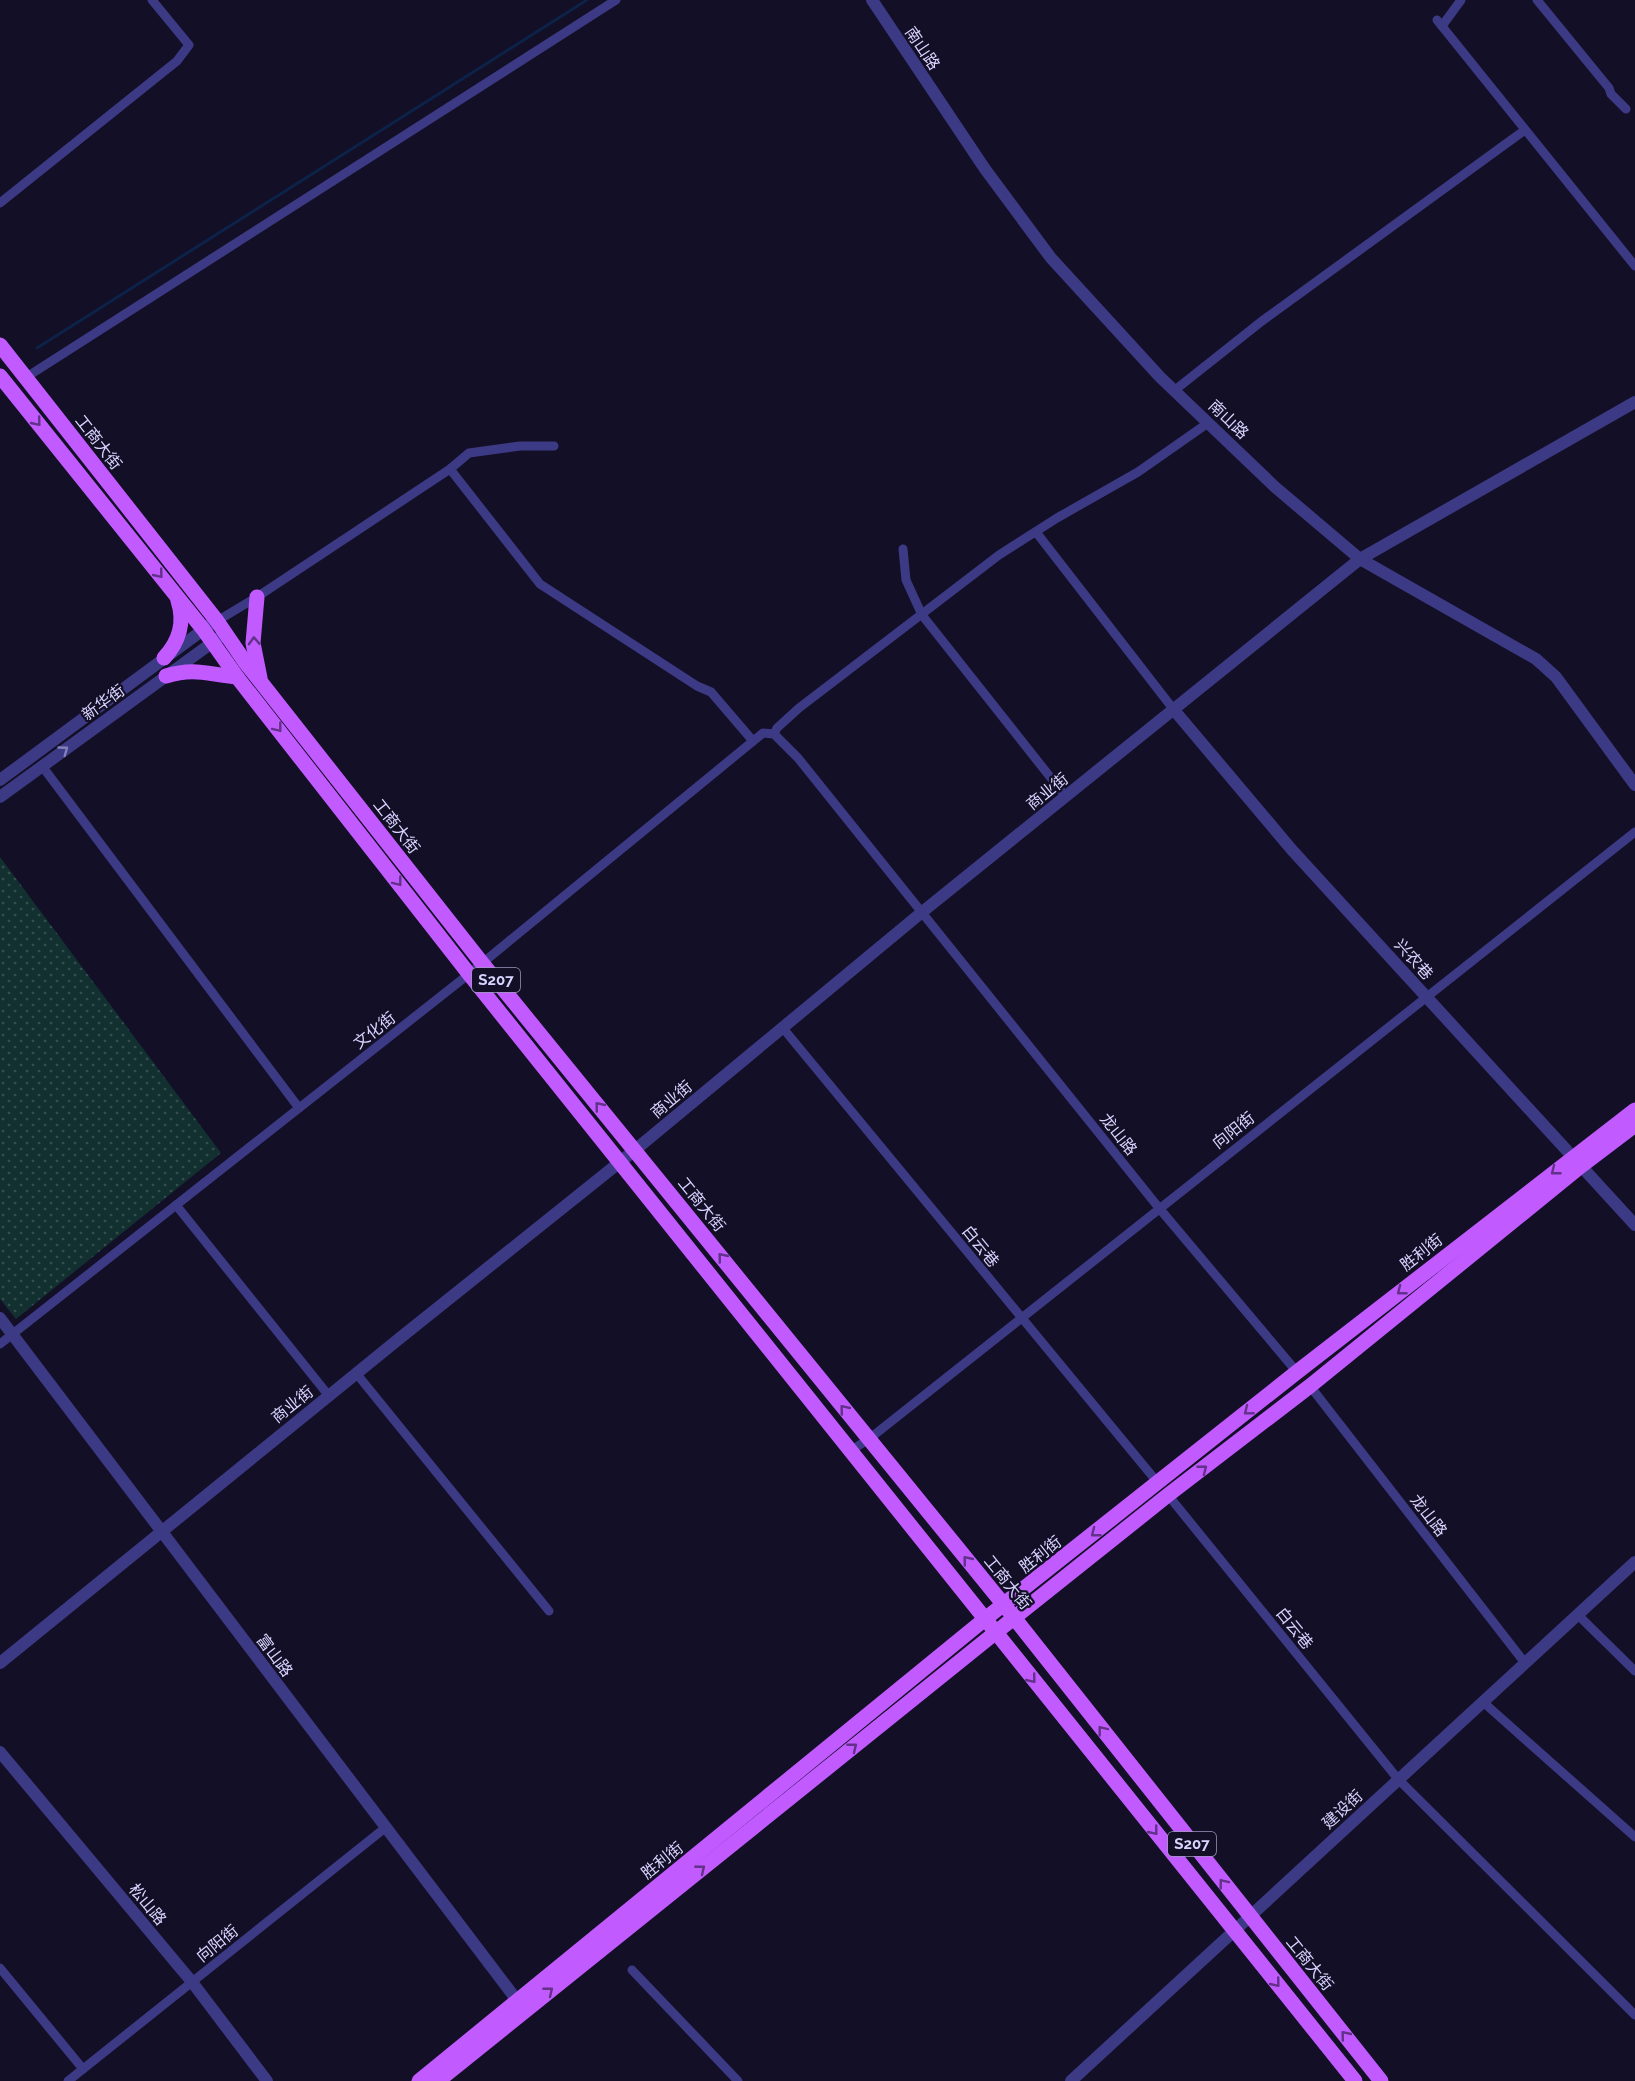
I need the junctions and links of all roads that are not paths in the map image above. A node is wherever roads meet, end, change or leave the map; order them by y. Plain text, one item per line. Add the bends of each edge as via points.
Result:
1 (152, 0) edge
2 (616, 0) edge
3 (872, 0) edge
4 (1461, 0) edge
5 (1537, 0) edge
6 (1626, 109) dead end
7 (1525, 130) junction
8 (0, 202) edge
9 (1635, 266) edge
10 (0, 345) edge
11 (0, 376) edge
12 (26, 378) junction
13 (1175, 390) junction
14 (1635, 402) edge
15 (1208, 423) junction
16 (554, 446) dead end
17 (450, 469) junction
18 (1036, 532) junction
19 (903, 549) dead end
20 (1360, 559) junction
21 (174, 593) junction
22 (257, 597) junction
23 (922, 615) junction
24 (203, 629) junction
25 (218, 632) junction
26 (164, 658) junction
27 (166, 676) junction
28 (237, 676) junction
29 (262, 684) junction
30 (1174, 711) junction
31 (774, 734) junction
32 (753, 741) junction
33 (42, 766) junction
34 (0, 780) edge
35 (1635, 785) edge
36 (0, 797) edge
37 (1066, 797) junction
38 (1635, 832) edge
39 (921, 914) junction
40 (482, 963) junction
41 (470, 974) junction
42 (1426, 997) junction
43 (782, 1028) junction
44 (299, 1108) junction
45 (1635, 1110) edge
46 (1635, 1125) edge
47 (635, 1150) junction
48 (1577, 1161) junction
49 (620, 1162) junction
50 (176, 1205) junction
51 (1159, 1208) junction
52 (1635, 1225) edge
53 (0, 1318) edge
54 (1020, 1318) junction
55 (12, 1334) junction
56 (0, 1344) edge
57 (1297, 1372) junction
58 (356, 1373) junction
59 (1310, 1386) junction
60 (329, 1396) junction
61 (869, 1439) junction
62 (850, 1451) junction
63 (1163, 1489) junction
64 (161, 1532) junction
65 (1634, 1564) edge
66 (1004, 1605) junction
67 (549, 1611) dead end
68 (1578, 1615) junction
69 (985, 1619) junction
70 (1015, 1619) junction
71 (995, 1633) junction
72 (0, 1662) edge
73 (1525, 1663) junction
74 (1635, 1671) edge
75 (1482, 1702) junction
76 (0, 1752) edge
77 (1398, 1779) junction
78 (385, 1828) junction
79 (1635, 1837) edge
80 (1250, 1917) junction
81 (1235, 1932) junction
82 (0, 1968) edge
83 (632, 1970) dead end
84 (192, 1982) junction
85 (521, 2006) junction
86 (1635, 2015) edge
87 (83, 2069) junction
88 (68, 2081) edge
89 (267, 2081) edge
90 (419, 2081) edge
91 (438, 2081) edge
92 (738, 2081) edge
93 (1071, 2081) edge
94 (1355, 2081) edge
95 (1381, 2081) edge

1 - 8 street via 189,45 177,61
2 - 12 street
3 - 13 street, 南山路 via 985,169 1051,258
4 - 7 street via 1439,23
5 - 6 street
7 - 9 street
7 - 13 street via 1262,321
10 - 12 main road, 工商大街 / S207
11 -> 21 main road, 工商大街 / S207
12 - 25 main road, 工商大街 / S207
13 - 15 street, 南山路
14 - 20 street, 商业街
15 - 18 street via 1138,472
15 - 20 street, 南山路 via 1275,487
16 - 17 street via 469,453
17 - 22 street
17 - 32 street via 540,584 711,692
18 - 23 street via 999,555
18 - 30 street
19 - 23 street via 906,580
20 - 30 street, 商业街
20 - 35 street, 南山路 via 1536,659 1556,678
21 - 24 main road, 工商大街 / S207
21 - 26 main road via 180,608 180,632
22 - 25 street
29 -> 22 main road via 254,643
23 - 31 street via 799,708
23 - 37 street
24 - 25 main road, 工商大街 / S207
24 - 26 street, 新华街
25 - 27 street, 新华街
25 - 28 main road, 工商大街 / S207
25 - 29 main road, 工商大街 / S207
26 - 34 street, 新华街
27 - 28 main road via 198,670
33 -> 27 street, 新华街
28 -> 41 main road, 工商大街 / S207
29 - 40 main road, 工商大街 / S207
30 - 37 street, 商业街
30 - 42 street, 兴农巷 via 1292,850
31 - 32 street, 文化街 via 763,733
31 - 39 street, 龙山路 via 798,758
32 - 40 street, 文化街
33 - 36 street, 新华街
33 - 44 street
37 - 39 street, 商业街
38 - 42 street, 向阳街
39 - 43 street, 商业街
39 - 51 street, 龙山路
40 - 41 street, 文化街
47 -> 40 main road, 工商大街 / S207
41 - 44 street, 文化街
41 - 49 main road, 工商大街 / S207
42 - 48 street, 兴农巷
42 - 51 street, 向阳街
43 - 47 street, 商业街
43 - 54 street, 白云巷
44 - 50 street, 文化街
45 - 48 main road, 胜利街
46 - 48 main road, 胜利街
47 - 49 street, 商业街
61 -> 47 main road, 工商大街 / S207
48 - 52 street, 兴农巷
48 -> 57 main road, 胜利街
48 - 59 main road, 胜利街
49 - 58 street, 商业街
49 - 62 main road, 工商大街 / S207
50 - 55 street, 文化街
50 - 60 street
51 - 54 street, 向阳街
51 - 57 street, 龙山路
53 - 55 street, 富山路
54 - 61 street, 向阳街
54 - 63 street, 白云巷
55 - 56 street, 文化街
55 - 64 street, 富山路
57 -> 63 main road, 胜利街
58 - 60 street, 商业街
58 - 67 street
63 -> 59 main road, 胜利街
59 - 73 street, 龙山路
60 - 64 street, 商业街
61 - 62 street, 向阳街
66 -> 61 main road, 工商大街 / S207
62 - 69 main road, 工商大街 / S207
63 -> 66 main road, 胜利街
63 - 70 main road, 胜利街
63 - 77 street, 白云巷
64 - 72 street, 商业街
64 - 78 street, 富山路
65 - 68 street, 建设街
66 - 69 main road, 胜利街
66 - 70 main road, 工商大街 / S207
68 - 73 street, 建设街
68 - 74 street
69 - 71 main road, 工商大街 / S207
69 - 85 main road, 胜利街
70 - 71 main road, 胜利街
80 -> 70 main road, 工商大街 / S207
71 -> 81 main road, 工商大街 / S207
85 -> 71 main road, 胜利街
73 - 75 street, 建设街
75 - 77 street, 建设街
75 - 79 street
76 - 84 street, 松山路
77 - 80 street, 建设街
77 - 86 street, 白云巷
78 - 84 street, 向阳街
78 - 85 street, 富山路
80 - 81 street, 建设街
95 -> 80 main road, 工商大街 / S207
81 - 93 street, 建设街
81 -> 94 main road, 工商大街 / S207
82 - 87 street
83 - 92 street
84 - 87 street, 向阳街
84 - 89 street, 松山路
85 - 90 main road, 胜利街
85 - 91 main road, 胜利街
87 - 88 street, 向阳街

